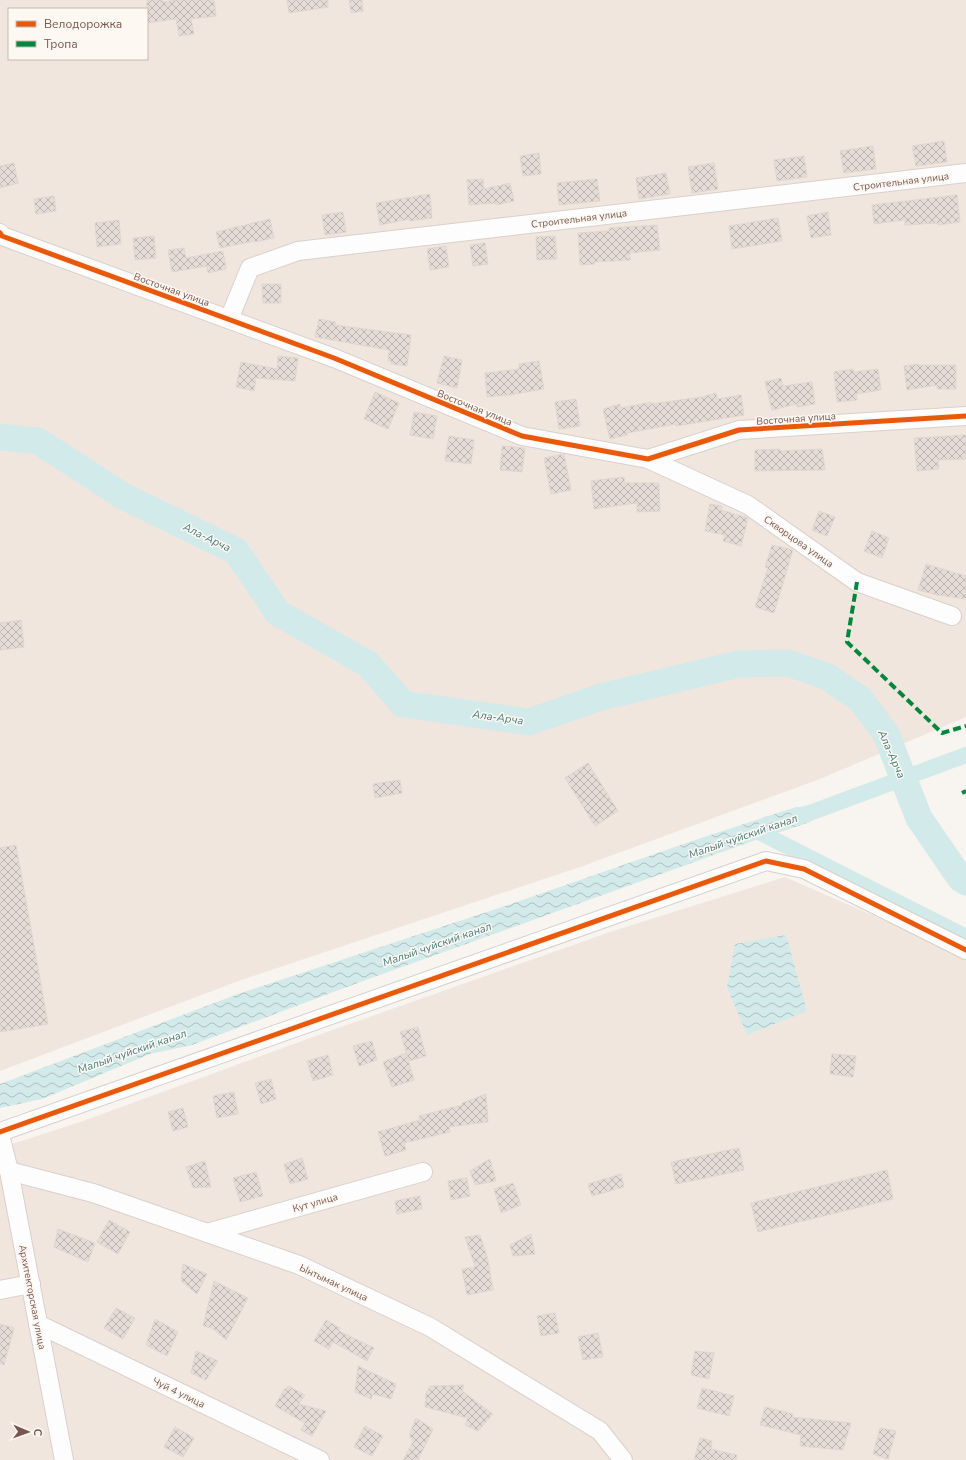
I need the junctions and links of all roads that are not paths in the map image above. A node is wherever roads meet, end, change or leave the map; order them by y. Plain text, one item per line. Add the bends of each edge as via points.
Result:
1 (966, 173) edge
2 (0, 233) edge
3 (229, 320) junction
4 (966, 416) edge
5 (648, 459) junction
6 (952, 616) dead end
7 (966, 950) edge
8 (0, 1133) edge
9 (10, 1171) junction
10 (423, 1172) dead end
11 (207, 1233) junction
12 (31, 1284) junction
13 (0, 1290) edge
14 (38, 1324) junction
15 (64, 1460) edge
16 (320, 1460) edge
17 (623, 1460) edge

1 - 3 street, Строительная улица via 298,250 250,268
2 - 3 street, Восточная улица via 2,236
3 - 5 street, Восточная улица via 334,358 522,436
4 - 5 street, Восточная улица via 739,430
5 - 6 street, Скворцова улица via 748,505 857,582
7 - 8 street via 804,869 766,862
8 - 9 street, Архитекторская улица
9 - 11 street, Ынтымак улица via 93,1193
9 - 12 street, Архитекторская улица
10 - 11 street, Кут улица
11 - 17 street, Ынтымак улица via 298,1265 430,1327 600,1431
12 - 13 street
12 - 14 street, Архитекторская улица
14 - 15 street, Архитекторская улица
14 - 16 street, Чуй 4 улица

